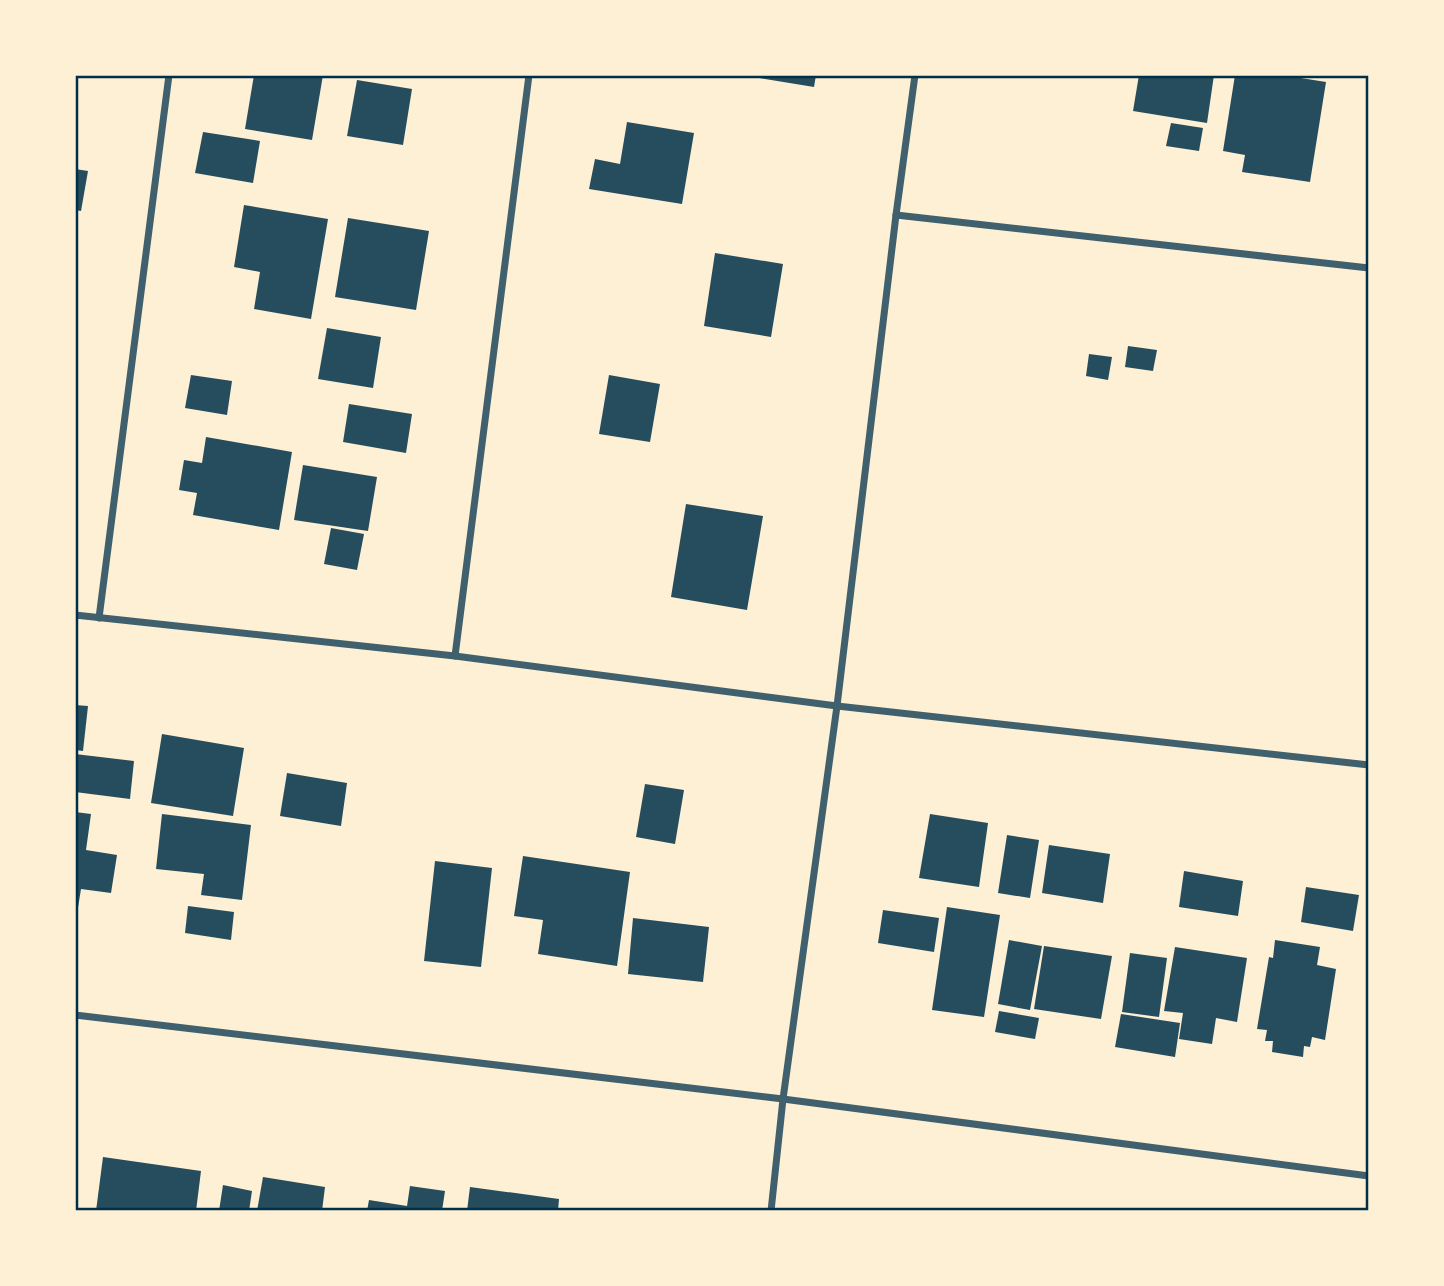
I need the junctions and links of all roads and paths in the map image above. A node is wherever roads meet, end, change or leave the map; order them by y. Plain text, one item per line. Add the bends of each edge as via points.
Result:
1 (169, 75) edge
2 (529, 75) edge
3 (915, 75) edge
4 (896, 215) junction
5 (1369, 268) edge
6 (75, 615) edge
7 (99, 618) junction
8 (456, 656) junction
9 (837, 706) junction
10 (1369, 765) edge
11 (75, 1015) edge
12 (783, 1099) junction
13 (1369, 1176) edge
14 (771, 1211) edge

1 - 7 street
2 - 8 street
3 - 4 street
4 - 5 street
4 - 9 street
6 - 7 street
7 - 8 street
8 - 9 street
9 - 10 street
9 - 12 street
11 - 12 street
12 - 13 street
12 - 14 street

